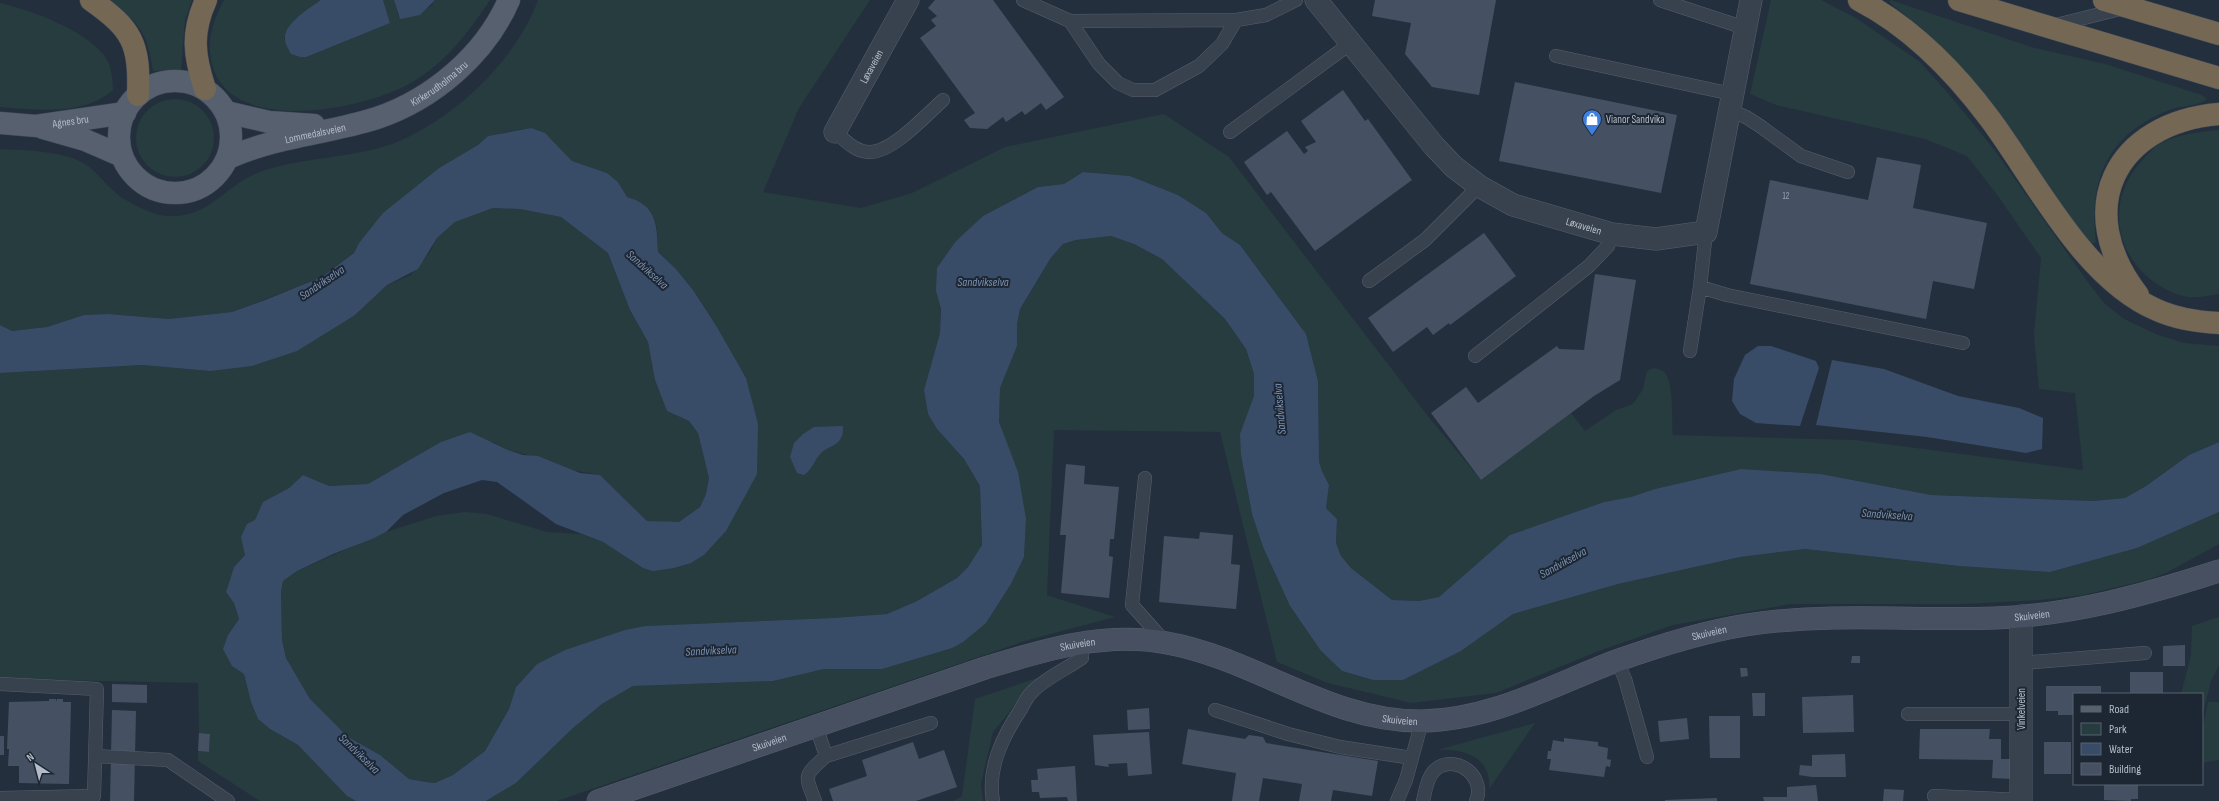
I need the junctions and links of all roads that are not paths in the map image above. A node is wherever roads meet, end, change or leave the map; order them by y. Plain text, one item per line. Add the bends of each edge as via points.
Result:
1 (91, 0) edge
2 (206, 0) edge
3 (509, 0) edge
4 (908, 0) edge
5 (1023, 0) edge
6 (1296, 0) edge
7 (1316, 0) edge
8 (1660, 0) edge
9 (1751, 0) edge
10 (1859, 0) edge
11 (2104, 0) edge
12 (1970, 2) edge
13 (2129, 7) junction
14 (1236, 20) junction
15 (1070, 21) junction
16 (2051, 27) junction
17 (1745, 28) junction
18 (2219, 34) edge
19 (1351, 43) junction
20 (1556, 56) dead end
21 (2219, 78) edge
22 (205, 89) junction
23 (138, 95) junction
24 (943, 100) dead end
25 (1730, 102) junction
26 (226, 112) junction
27 (2219, 114) edge
28 (115, 115) junction
29 (0, 123) edge
30 (36, 126) junction
31 (339, 128) junction
32 (835, 132) joint
33 (1230, 132) dead end
34 (122, 156) junction
35 (228, 158) junction
36 (1848, 172) dead end
37 (1479, 186) junction
38 (1706, 232) junction
39 (1612, 234) junction
40 (1368, 281) dead end
41 (1700, 287) junction
42 (2146, 305) junction
43 (2219, 323) edge
44 (1963, 343) dead end
45 (1690, 351) dead end
46 (1475, 356) dead end
47 (1145, 478) dead end
48 (2219, 571) edge
49 (2021, 616) junction
50 (1080, 642) junction
51 (1165, 642) junction
52 (2145, 653) dead end
53 (1617, 661) junction
54 (2020, 663) junction
55 (0, 684) edge
56 (1216, 710) dead end
57 (1908, 714) dead end
58 (2021, 714) junction
59 (1422, 721) junction
60 (931, 723) dead end
61 (816, 726) junction
62 (95, 756) junction
63 (826, 756) junction
64 (1647, 757) dead end
65 (1412, 758) junction
66 (1934, 796) dead end
67 (0, 798) edge
68 (2021, 800) edge
69 (228, 801) edge
70 (598, 801) edge
71 (815, 801) edge
72 (993, 801) edge
73 (1397, 801) edge
74 (1422, 801) edge
75 (1476, 801) edge

1 - 23 highway via 112,14 126,28 133,41 138,57
2 - 22 highway via 196,32 195,49 197,66
3 - 31 main road, Kirkerudholma bru via 493,29 476,51 446,81 400,108 377,118
4 - 32 street, Løxaveien
5 - 15 lane
6 - 14 lane via 1266,15
7 - 19 street, Løxaveien
8 - 17 lane
9 - 17 street
10 - 42 highway via 1912,36 1952,74 1989,118 2077,244 2109,279
11 - 13 highway
12 - 16 highway
13 - 16 lane
13 - 18 highway
14 - 15 lane
14 - 15 lane via 1222,44 1199,66 1155,90 1133,90 1118,83 1099,64
16 - 21 highway
17 - 25 street
19 - 33 lane
19 - 37 street, Løxaveien via 1434,146 1454,167
20 - 25 lane
22 - 23 main road via 189,82 171,81 154,85
22 - 26 main road via 217,99
23 - 28 main road
24 - 32 lane via 897,141 880,150 868,152 852,147
25 - 36 lane via 1746,117 1801,156
25 - 38 street
26 - 31 main road, Lommedalsveien via 269,122
26 - 35 main road via 232,137
27 - 42 highway via 2189,118 2154,131 2125,156 2113,179 2107,206 2108,232 2127,279
28 - 30 main road, Agnes bru
28 - 34 main road via 120,127 119,142
29 - 30 main road, Agnes bru
30 - 34 main road, Agnes bru via 101,146
31 - 35 main road, Lommedalsveien via 268,142
34 - 35 main road via 141,182 165,193 184,193 202,187 218,175
37 - 39 street, Løxaveien via 1512,205
37 - 40 lane via 1425,240
38 - 39 street, Løxaveien via 1656,240
38 - 41 lane
39 - 46 lane via 1608,246 1589,266
41 - 44 lane via 1727,295
41 - 45 lane
42 - 43 highway via 2185,319
47 - 51 lane via 1132,605
48 - 49 main road, Skuiveien via 2134,598 2097,606
49 - 53 main road, Skuiveien via 1840,618 1745,625 1661,646
49 - 54 street, Vinkelveien
50 - 51 main road, Skuiveien
50 - 61 main road, Skuiveien via 1050,648 985,668
50 - 72 lane via 1082,658 1032,691 1013,720 993,766 990,787
51 - 59 main road, Skuiveien via 1225,660 1338,708 1386,719
52 - 54 lane
53 - 59 main road, Skuiveien via 1512,704 1451,719
53 - 64 lane via 1625,679
54 - 58 street, Vinkelveien
55 - 62 lane via 97,689
56 - 65 lane via 1288,734 1340,747
57 - 58 lane
58 - 68 street, Vinkelveien
59 - 65 lane
60 - 63 lane
61 - 63 lane
61 - 70 main road, Skuiveien
62 - 67 lane via 94,796
62 - 69 lane via 168,760
63 - 71 lane via 808,772 807,781
65 - 73 lane
66 - 68 lane
74 - 75 lane via 1427,783 1434,771 1448,764 1469,771 1476,780 1479,791

